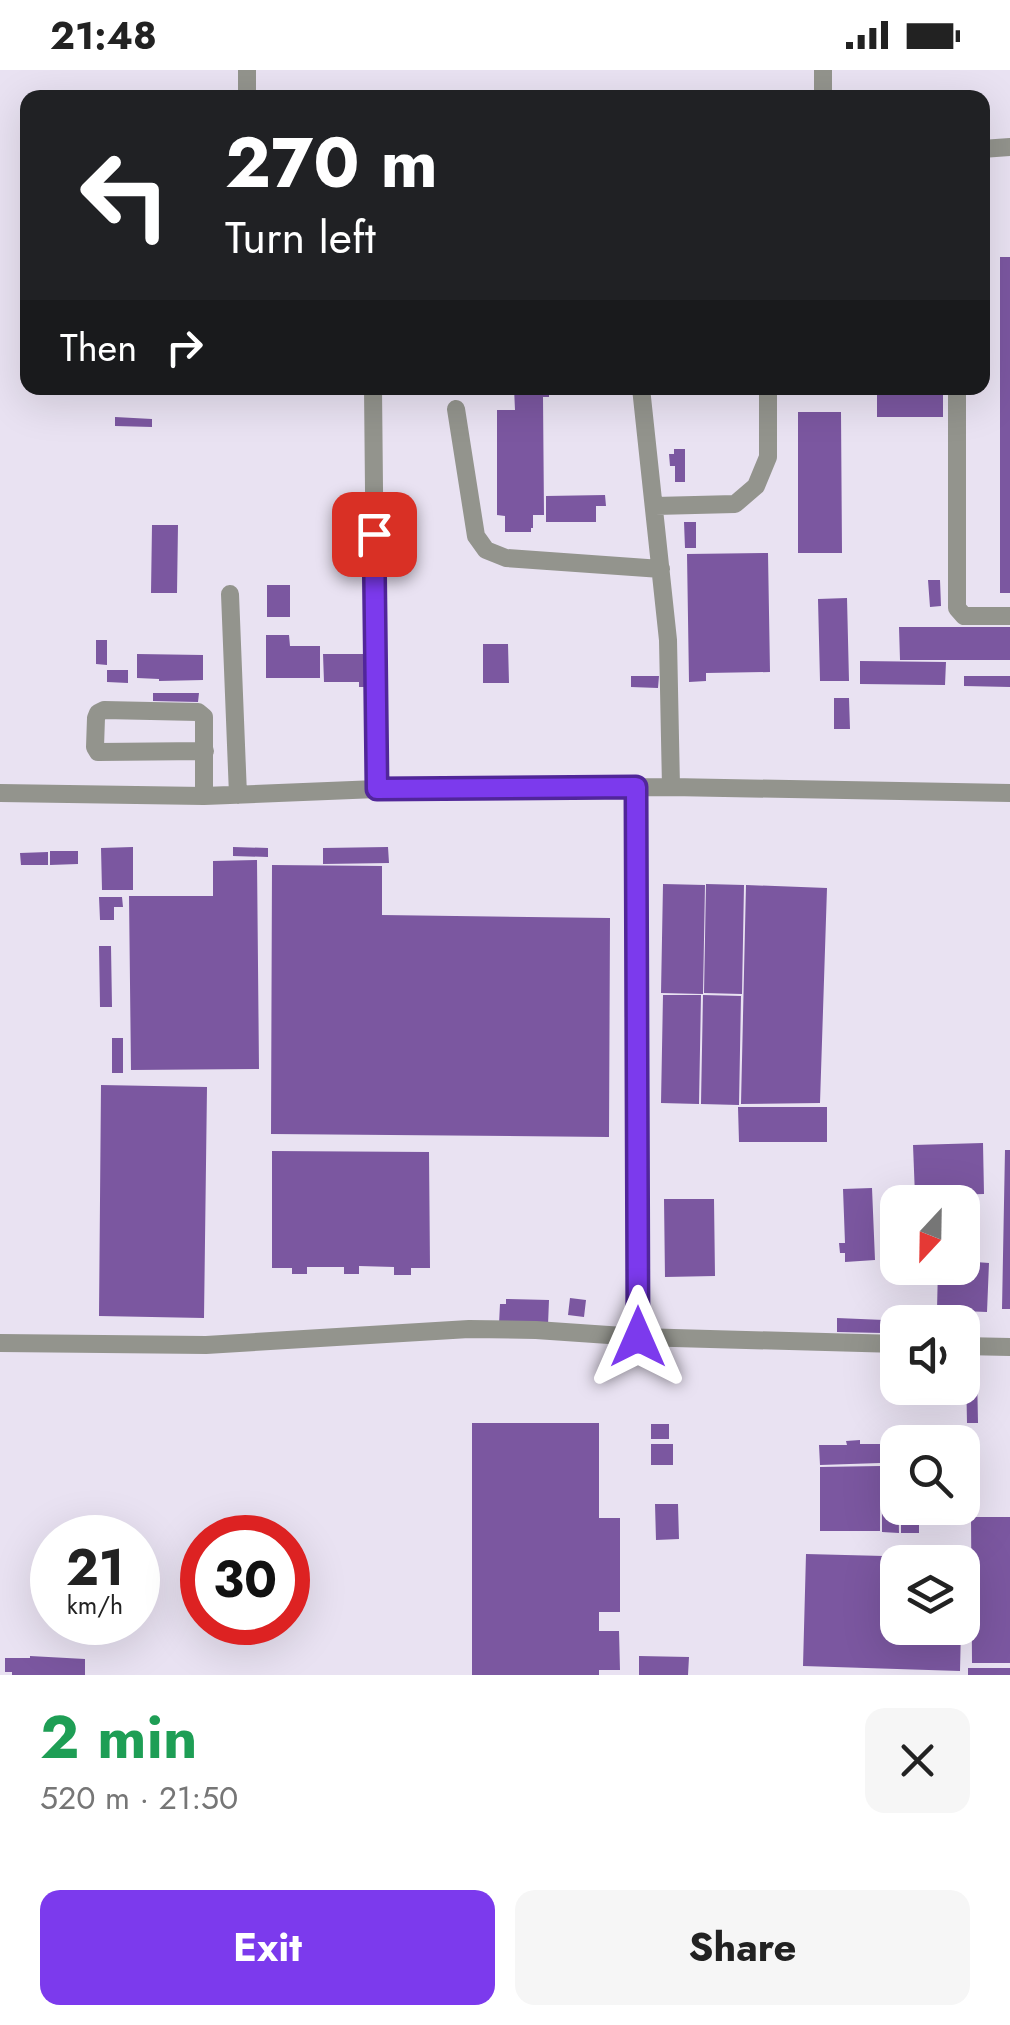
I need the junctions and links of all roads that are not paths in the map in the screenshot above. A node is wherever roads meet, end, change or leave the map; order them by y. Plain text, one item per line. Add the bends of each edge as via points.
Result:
1 (373, 395) edge
2 (642, 395) edge
3 (768, 395) edge
4 (957, 395) edge
5 (456, 409) dead end
6 (655, 506) junction
7 (661, 569) junction
8 (230, 594) dead end
9 (1010, 616) edge
10 (205, 752) junction
11 (636, 787) junction
12 (671, 787) junction
13 (377, 789) junction
14 (0, 793) edge
15 (1010, 793) edge
16 (238, 795) junction
17 (204, 796) junction
18 (638, 1337) junction
19 (0, 1343) edge
20 (880, 1344) edge
21 (980, 1346) edge
22 (1010, 1347) edge

1 - 13 street
2 - 6 street
3 - 6 street via 768,456 756,486 735,504
4 - 9 street via 958,608 964,616
5 - 7 street via 476,536 486,550 506,558
6 - 7 street
7 - 12 street
8 - 16 street
10 - 10 street via 98,752 96,718 104,710 198,712 204,717
10 - 17 street
11 - 12 street
11 - 13 street
11 - 18 street
12 - 15 street
13 - 16 street
14 - 17 street
16 - 17 street
18 - 19 street via 469,1329 206,1345
18 - 20 street
21 - 22 street

